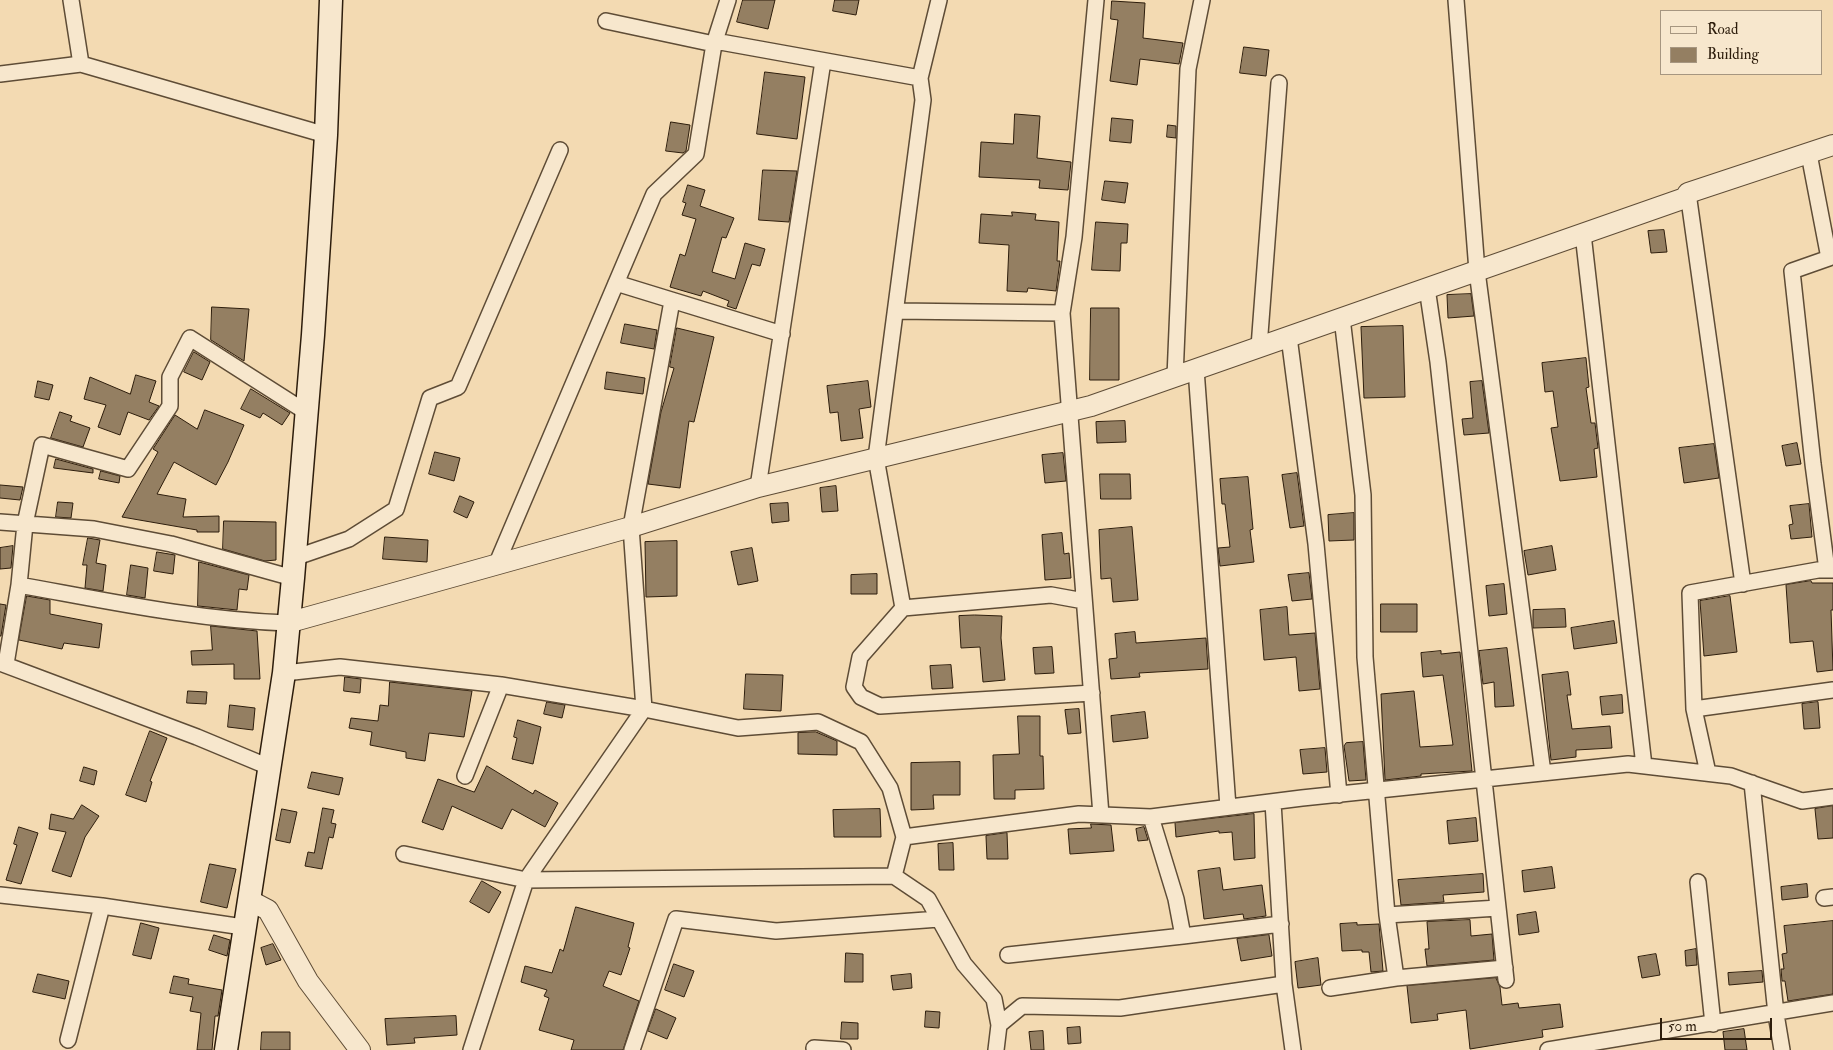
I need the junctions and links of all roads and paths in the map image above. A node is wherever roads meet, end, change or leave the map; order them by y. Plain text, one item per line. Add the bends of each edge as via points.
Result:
1 (71, 0) edge
2 (331, 0) edge
3 (728, 0) edge
4 (939, 0) edge
5 (1096, 0) edge
6 (1202, 0) edge
7 (1456, 0) edge
8 (606, 21) dead end
9 (714, 42) junction
10 (823, 61) junction
11 (81, 64) junction
12 (0, 74) edge
13 (920, 78) junction
14 (1279, 83) dead end
15 (326, 135) junction
16 (1833, 145) edge
17 (560, 150) dead end
18 (1809, 154) junction
19 (1688, 194) junction
20 (1828, 224) edge
21 (1583, 234) junction
22 (1477, 271) junction
23 (616, 283) junction
24 (1427, 288) junction
25 (672, 300) junction
26 (896, 311) junction
27 (1062, 313) junction
28 (1342, 318) junction
29 (782, 334) junction
30 (1289, 337) junction
31 (1259, 347) junction
32 (1196, 370) junction
33 (1175, 377) junction
34 (306, 412) junction
35 (1069, 412) junction
36 (876, 458) junction
37 (758, 487) junction
38 (0, 522) edge
39 (25, 524) junction
40 (631, 527) junction
41 (497, 563) junction
42 (1830, 570) edge
43 (293, 576) junction
44 (1743, 584) junction
45 (19, 585) junction
46 (1084, 601) junction
47 (903, 608) junction
48 (330, 610) junction
49 (287, 623) junction
50 (3, 663) edge
51 (284, 673) junction
52 (501, 685) junction
53 (1833, 690) edge
54 (1092, 693) junction
55 (644, 709) junction
56 (1694, 709) junction
57 (1644, 766) junction
58 (269, 767) junction
59 (1543, 773) junction
60 (1708, 773) junction
61 (465, 776) dead end
62 (1484, 779) junction
63 (1752, 783) junction
64 (1377, 791) junction
65 (1339, 795) junction
66 (1833, 797) edge
67 (1273, 802) junction
68 (1228, 807) junction
69 (1101, 815) junction
70 (1151, 817) junction
71 (904, 837) junction
72 (404, 854) dead end
73 (894, 876) junction
74 (526, 880) junction
75 (1698, 882) dead end
76 (0, 895) edge
77 (248, 900) junction
78 (102, 906) junction
79 (1498, 908) junction
80 (1387, 914) junction
81 (939, 919) junction
82 (1280, 924) junction
83 (243, 927) junction
84 (1183, 936) junction
85 (1008, 955) dead end
86 (1396, 978) junction
87 (1284, 984) junction
88 (1330, 988) dead end
89 (1833, 1004) edge
90 (1776, 1014) junction
91 (1713, 1024) junction
92 (999, 1025) junction
93 (68, 1040) dead end
94 (814, 1048) dead end
95 (226, 1050) edge
96 (360, 1050) edge
97 (471, 1050) edge
98 (632, 1050) edge
99 (844, 1050) edge
100 (996, 1050) edge
101 (1293, 1050) edge
102 (1548, 1050) edge
103 (1782, 1050) edge

1 - 11 street
2 - 15 main road
3 - 9 street
4 - 13 street
5 - 27 street via 1074,237
6 - 33 street via 1188,69
7 - 22 street
8 - 9 street
9 - 10 street
9 - 23 street via 696,154 654,194
10 - 13 street
10 - 29 street
11 - 12 street
11 - 15 street
13 - 26 street via 922,100
14 - 31 street
15 - 34 main road
16 - 18 street
17 - 43 street via 458,387 430,398 396,509
18 - 19 street
18 - 20 street
19 - 21 street via 1685,198
19 - 44 street
20 - 42 street via 1828,258 1792,270 1813,464
21 - 22 street
21 - 57 street
22 - 24 street
22 - 59 street
23 - 25 street
23 - 41 street
24 - 28 street
24 - 62 street
25 - 29 street
25 - 40 street
26 - 27 street
26 - 36 street
27 - 35 street
28 - 30 street
28 - 64 street via 1363,495 1365,657
29 - 37 street
30 - 31 street
30 - 65 street via 1316,544
31 - 32 street
32 - 33 street
32 - 68 street
33 - 35 street
34 - 39 street via 190,338 170,377 170,406 128,469 42,445
34 - 43 main road
35 - 36 street
35 - 46 street
36 - 37 street
36 - 47 street
37 - 40 street
38 - 39 street
39 - 43 street via 94,529 161,542
39 - 45 street
40 - 41 street
40 - 55 street
41 - 48 street
42 - 44 street
43 - 48 street via 301,603 314,609
43 - 49 main road
44 - 56 street via 1690,593
45 - 49 street via 189,615
45 - 50 street
46 - 47 street via 1051,595
46 - 54 street
47 - 54 street via 860,657 854,687 862,697 880,706
48 - 49 street
49 - 51 main road
50 - 58 street
51 - 52 street via 340,667
51 - 58 main road
52 - 55 street
52 - 61 street
53 - 56 street
54 - 69 street
55 - 71 street via 738,728 818,722 861,742 890,788
55 - 74 street
56 - 60 street
57 - 59 street via 1628,764
57 - 60 street
58 - 77 main road
59 - 62 street
60 - 63 street
62 - 64 street
62 - 79 street
63 - 66 street via 1802,801
63 - 90 street
64 - 65 street
64 - 80 street
65 - 67 street
67 - 68 street
67 - 82 street
68 - 70 street
69 - 70 street
69 - 71 street via 1079,814
70 - 84 street via 1176,899
71 - 73 street
72 - 74 street
73 - 74 street
73 - 81 street via 928,900
74 - 97 street
75 - 91 street
76 - 78 street
77 - 83 main road
77 - 96 street via 268,910 308,981
78 - 83 street
78 - 93 street
79 - 80 street
79 - 86 street via 1505,974
80 - 86 street
81 - 92 street via 964,964 994,999
81 - 98 street via 776,931 676,920
82 - 84 street
82 - 87 street
83 - 95 main road
84 - 85 street
86 - 88 street
87 - 92 street via 1120,1008 1022,1006
87 - 101 street
89 - 90 street
90 - 91 street
90 - 103 street
91 - 102 street
92 - 100 street
94 - 99 street

